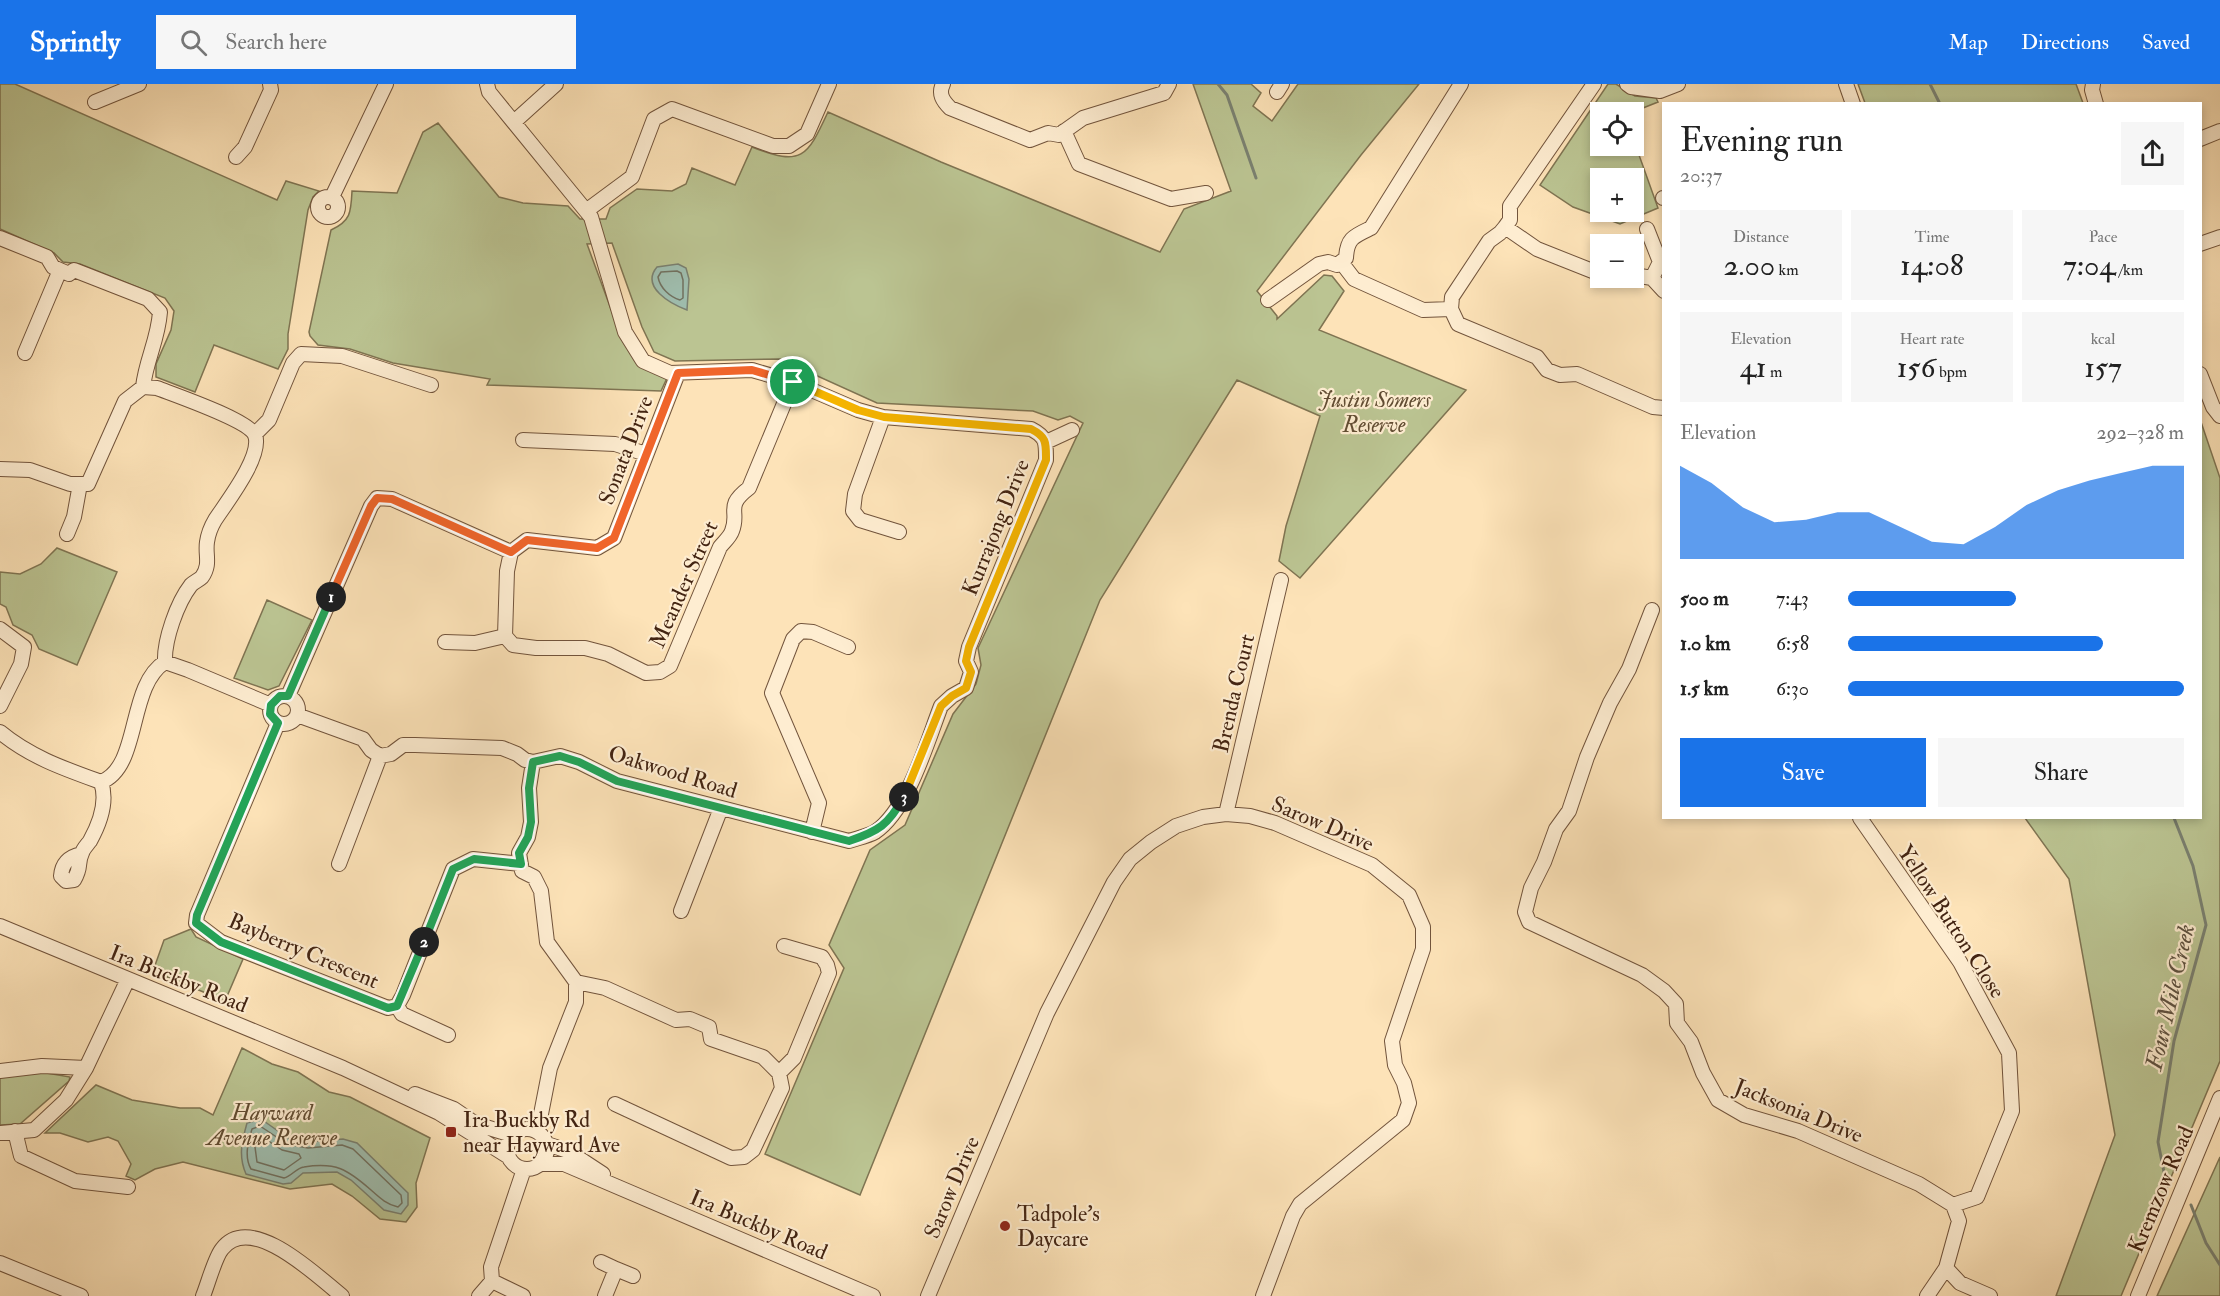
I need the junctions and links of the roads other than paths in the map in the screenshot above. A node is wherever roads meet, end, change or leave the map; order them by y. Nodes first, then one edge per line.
1 (140, 84) edge
2 (270, 84) edge
3 (386, 84) edge
4 (486, 84) edge
5 (556, 84) edge
6 (829, 84) edge
7 (943, 84) edge
8 (1169, 84) edge
9 (1461, 84) edge
10 (1594, 84) edge
11 (1627, 84) edge
12 (1677, 84) edge
13 (1846, 84) edge
14 (2093, 84) edge
15 (96, 102) dead end
16 (1852, 102) edge
17 (2095, 102) edge
18 (514, 122) junction
19 (1064, 131) junction
20 (2220, 131) edge
21 (2202, 138) edge
22 (236, 157) dead end
23 (1206, 193) dead end
24 (332, 197) dead end
25 (586, 211) junction
26 (1505, 227) junction
27 (1647, 229) dead end
28 (2220, 237) edge
29 (0, 238) edge
30 (2202, 243) edge
31 (1341, 262) junction
32 (60, 270) junction
33 (1590, 270) edge
34 (1644, 277) edge
35 (1652, 278) junction
36 (1662, 289) edge
37 (1268, 300) dead end
38 (1450, 309) junction
39 (25, 353) dead end
40 (678, 373) junction
41 (2202, 379) edge
42 (793, 382) junction
43 (431, 385) dead end
44 (143, 387) junction
45 (1662, 408) edge
46 (2220, 416) edge
47 (884, 417) junction
48 (1071, 430) dead end
49 (255, 434) junction
50 (523, 440) dead end
51 (1046, 442) junction
52 (646, 454) junction
53 (0, 469) edge
54 (80, 484) junction
55 (899, 532) dead end
56 (67, 534) dead end
57 (511, 552) junction
58 (1281, 580) dead end
59 (1652, 610) dead end
60 (0, 629) edge
61 (505, 636) junction
62 (445, 642) dead end
63 (848, 647) dead end
64 (165, 662) junction
65 (288, 696) junction
66 (271, 705) junction
67 (0, 706) edge
68 (297, 715) junction
69 (278, 723) junction
70 (0, 732) edge
71 (380, 756) junction
72 (533, 762) junction
73 (101, 782) junction
74 (720, 808) junction
75 (1226, 814) junction
76 (1861, 819) edge
77 (812, 832) junction
78 (874, 832) joint
79 (81, 854) dead end
80 (339, 864) dead end
81 (521, 864) junction
82 (681, 911) dead end
83 (0, 926) edge
84 (784, 946) dead end
85 (128, 979) junction
86 (576, 982) junction
87 (397, 1006) junction
88 (448, 1035) dead end
89 (86, 1068) junction
90 (343, 1068) junction
91 (0, 1071) edge
92 (779, 1073) junction
93 (2220, 1098) edge
94 (615, 1104) dead end
95 (534, 1130) junction
96 (15, 1131) junction
97 (0, 1133) edge
98 (512, 1135) junction
99 (547, 1143) junction
100 (509, 1157) junction
101 (542, 1164) junction
102 (524, 1169) junction
103 (128, 1187) dead end
104 (628, 1191) junction
105 (1953, 1205) junction
106 (601, 1262) dead end
107 (0, 1263) edge
108 (1946, 1268) junction
109 (616, 1269) junction
110 (633, 1276) dead end
111 (492, 1281) junction
112 (81, 1296) edge
113 (203, 1296) edge
114 (342, 1296) edge
115 (479, 1296) edge
116 (523, 1296) edge
117 (605, 1296) edge
118 (873, 1296) edge
119 (928, 1296) edge
120 (1263, 1296) edge
121 (1928, 1296) edge
122 (1990, 1296) edge
123 (2138, 1296) edge

1 - 15 street
2 - 22 street
3 - 24 street
4 - 18 street, Kurrajong Drive
5 - 18 street
6 - 25 street
7 - 19 street
8 - 19 street
9 - 31 street
10 - 26 street
11 - 12 street
13 - 16 street
14 - 17 street
18 - 25 street, Kurrajong Drive
19 - 23 street
20 - 21 street
25 - 40 street, Kurrajong Drive
26 - 33 street
26 - 38 street
27 - 35 street
28 - 30 street
29 - 32 street
31 - 37 street
31 - 38 street
32 - 39 street
32 - 44 street
34 - 35 street
35 - 36 street
38 - 45 street
40 - 42 street, Kurrajong Drive
40 - 52 street, Sonata Drive
41 - 46 street
42 - 47 street, Kurrajong Drive
42 - 61 street, Meander Street
43 - 49 street
44 - 49 street
44 - 54 street
47 - 51 street, Kurrajong Drive
47 - 55 street
48 - 51 street
49 - 64 street
50 - 52 street
51 - 78 street, Kurrajong Drive
52 - 57 street, Sonata Drive
53 - 54 street
54 - 56 street
57 - 61 street
57 - 65 street
58 - 75 street, Brenda Court
59 - 105 street, Jacksonia Drive
60 - 67 street
61 - 62 street
63 - 77 street
64 - 66 street
64 - 73 street
65 - 66 street
65 - 68 street
66 - 69 street
68 - 69 street
68 - 71 street
69 - 87 street, Bayberry Crescent
70 - 73 street
71 - 72 street
71 - 80 street
72 - 74 street, Oakwood Road
72 - 81 street
73 - 79 street
74 - 77 street, Oakwood Road
74 - 82 street
75 - 119 street, Sarow Drive
75 - 120 street, Sarow Drive
76 - 105 street, Yellow Button Close
77 - 78 street, Oakwood Road
81 - 86 street
81 - 87 street, Bayberry Crescent
83 - 85 street, Ira Buckby Road
84 - 92 street
85 - 89 street
85 - 90 street, Ira Buckby Road
86 - 92 street
86 - 95 street
87 - 88 street
89 - 91 street
89 - 96 street
90 - 98 street, Ira Buckby Road
90 - 100 street, Ira Buckby Road
92 - 94 street
93 - 123 street, Kremzow Road
95 - 98 street
95 - 99 street
96 - 97 street
96 - 103 street
98 - 100 street
99 - 101 street
99 - 104 street, Ira Buckby Road
100 - 102 street
101 - 102 street
101 - 104 street, Ira Buckby Road
102 - 111 street
104 - 118 street, Ira Buckby Road
105 - 108 street
106 - 109 street
107 - 112 street
108 - 121 street
108 - 122 street
109 - 110 street
109 - 117 street
111 - 115 street
111 - 116 street
113 - 114 street

